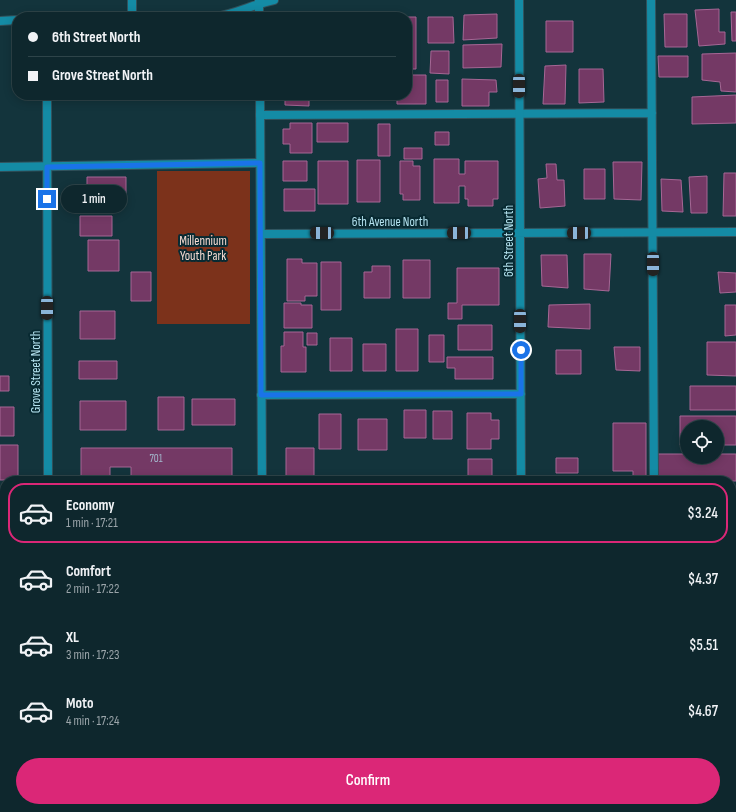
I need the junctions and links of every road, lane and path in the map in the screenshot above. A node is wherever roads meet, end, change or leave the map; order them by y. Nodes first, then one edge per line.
1 (132, 0) edge
2 (274, 0) edge
3 (519, 0) edge
4 (651, 0) edge
5 (259, 2) edge
6 (132, 12) edge
7 (237, 12) edge
8 (12, 20) edge
9 (0, 21) edge
10 (47, 100) edge
11 (260, 100) edge
12 (652, 113) junction
13 (520, 114) junction
14 (260, 115) junction
15 (260, 163) junction
16 (0, 167) edge
17 (47, 167) junction
18 (653, 232) junction
19 (736, 232) edge
20 (520, 233) junction
21 (260, 234) junction
22 (521, 394) junction
23 (261, 395) junction
24 (48, 476) edge
25 (262, 476) edge
26 (521, 476) edge
27 (654, 476) edge

1 - 6 street
2 - 5 street
3 - 13 street, 6th Street North
4 - 12 street
5 - 7 street
8 - 9 street
10 - 17 street, Grove Street North
11 - 14 street
12 - 13 street
12 - 18 street
13 - 14 street
13 - 20 street, 6th Street North
14 - 15 street
15 - 17 street
15 - 21 street
16 - 17 street
17 - 24 street, Grove Street North
18 - 19 street, 6th Avenue North
18 - 20 street, 6th Avenue North
18 - 27 street
20 - 21 street, 6th Avenue North
20 - 22 street, 6th Street North
21 - 23 street
22 - 23 street
22 - 26 street, 6th Street North
23 - 25 street

